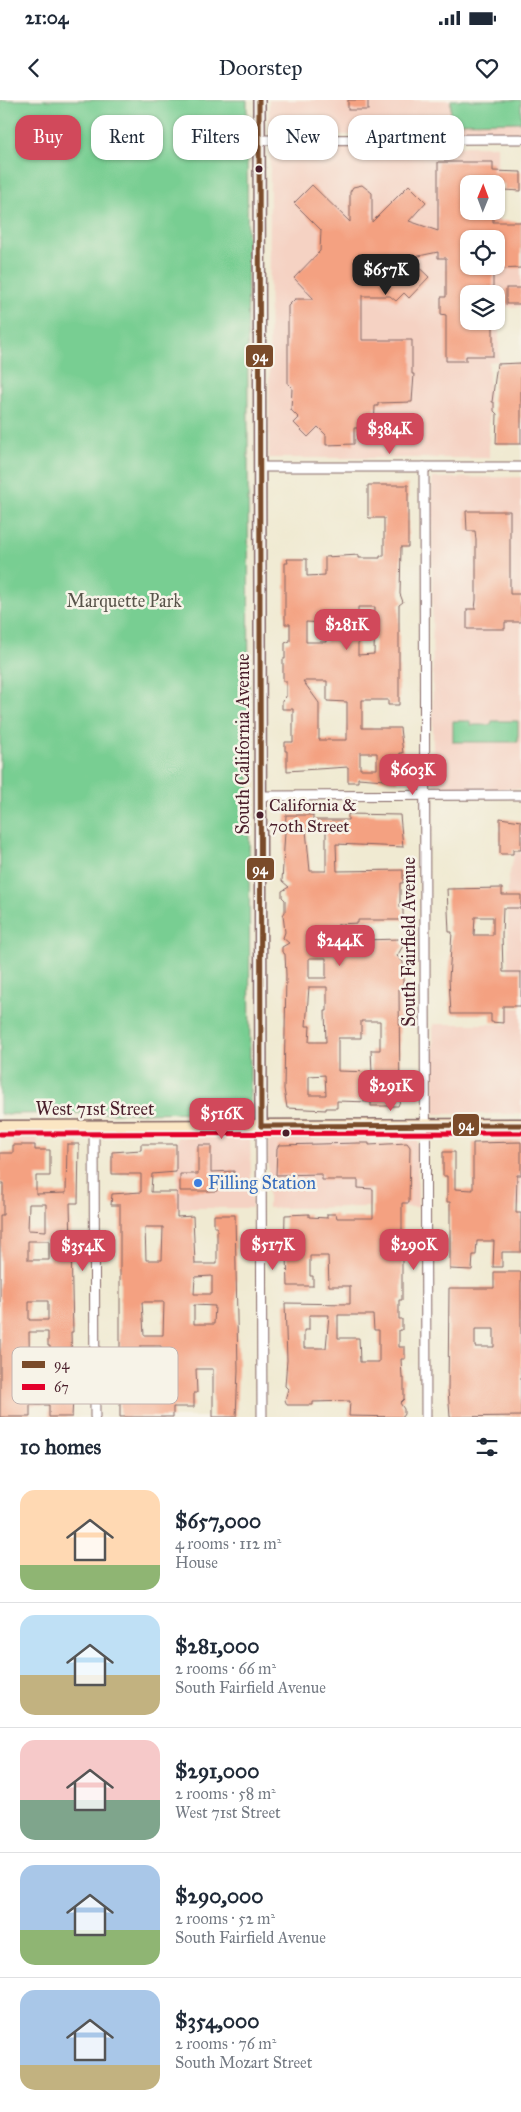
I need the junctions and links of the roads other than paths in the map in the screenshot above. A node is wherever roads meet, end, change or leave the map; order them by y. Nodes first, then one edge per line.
1 (259, 100) edge
2 (521, 139) edge
3 (259, 140) junction
4 (260, 467) junction
5 (424, 467) junction
6 (521, 467) edge
7 (425, 795) junction
8 (521, 795) edge
9 (260, 796) junction
10 (426, 1125) junction
11 (521, 1125) edge
12 (261, 1126) junction
13 (0, 1127) edge
14 (94, 1127) junction
15 (95, 1347) edge
16 (95, 1404) edge
17 (95, 1417) edge
18 (262, 1417) edge
19 (426, 1417) edge

1 - 3 street, South California Avenue
2 - 3 street
3 - 4 street, South California Avenue
4 - 5 street
4 - 9 street, South California Avenue
5 - 6 street
5 - 7 street, South Fairfield Avenue
7 - 8 street
7 - 9 street
7 - 10 street, South Fairfield Avenue
9 - 12 street, South California Avenue
10 - 11 main road, West 71st Street
10 - 12 main road, West 71st Street
10 - 19 street, South Fairfield Avenue
12 - 14 main road, West 71st Street
12 - 18 street, South California Avenue
13 - 14 main road, West 71st Street
14 - 15 street
16 - 17 street

